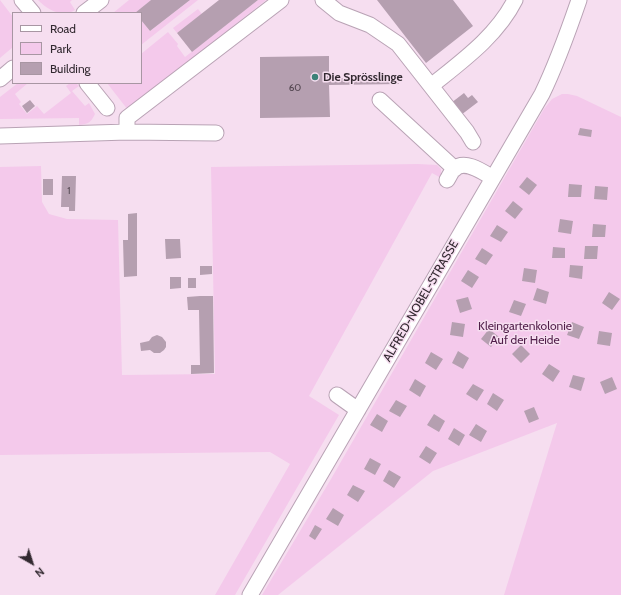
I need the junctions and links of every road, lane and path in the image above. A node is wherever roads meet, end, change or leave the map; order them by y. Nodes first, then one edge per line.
1 (22, 0) edge
2 (101, 0) edge
3 (281, 0) edge
4 (323, 0) edge
5 (515, 0) edge
6 (578, 0) edge
7 (32, 12) edge
8 (85, 12) edge
9 (12, 69) edge
10 (0, 79) edge
11 (88, 84) edge
12 (431, 86) junction
13 (380, 100) dead end
14 (107, 108) dead end
15 (127, 132) junction
16 (216, 132) dead end
17 (0, 136) edge
18 (473, 142) dead end
19 (493, 178) junction
20 (336, 394) dead end
21 (358, 410) junction
22 (250, 595) edge

1 - 7 street
2 - 8 street
3 - 15 street
4 - 12 street
5 - 12 street
6 - 19 street, ALFRED-NOBEL-STRASSE
9 - 10 street
11 - 14 street
12 - 18 street
13 - 19 street
15 - 16 street
15 - 17 street
19 - 21 street, ALFRED-NOBEL-STRASSE
20 - 21 street
21 - 22 street, ALFRED-NOBEL-STRASSE

